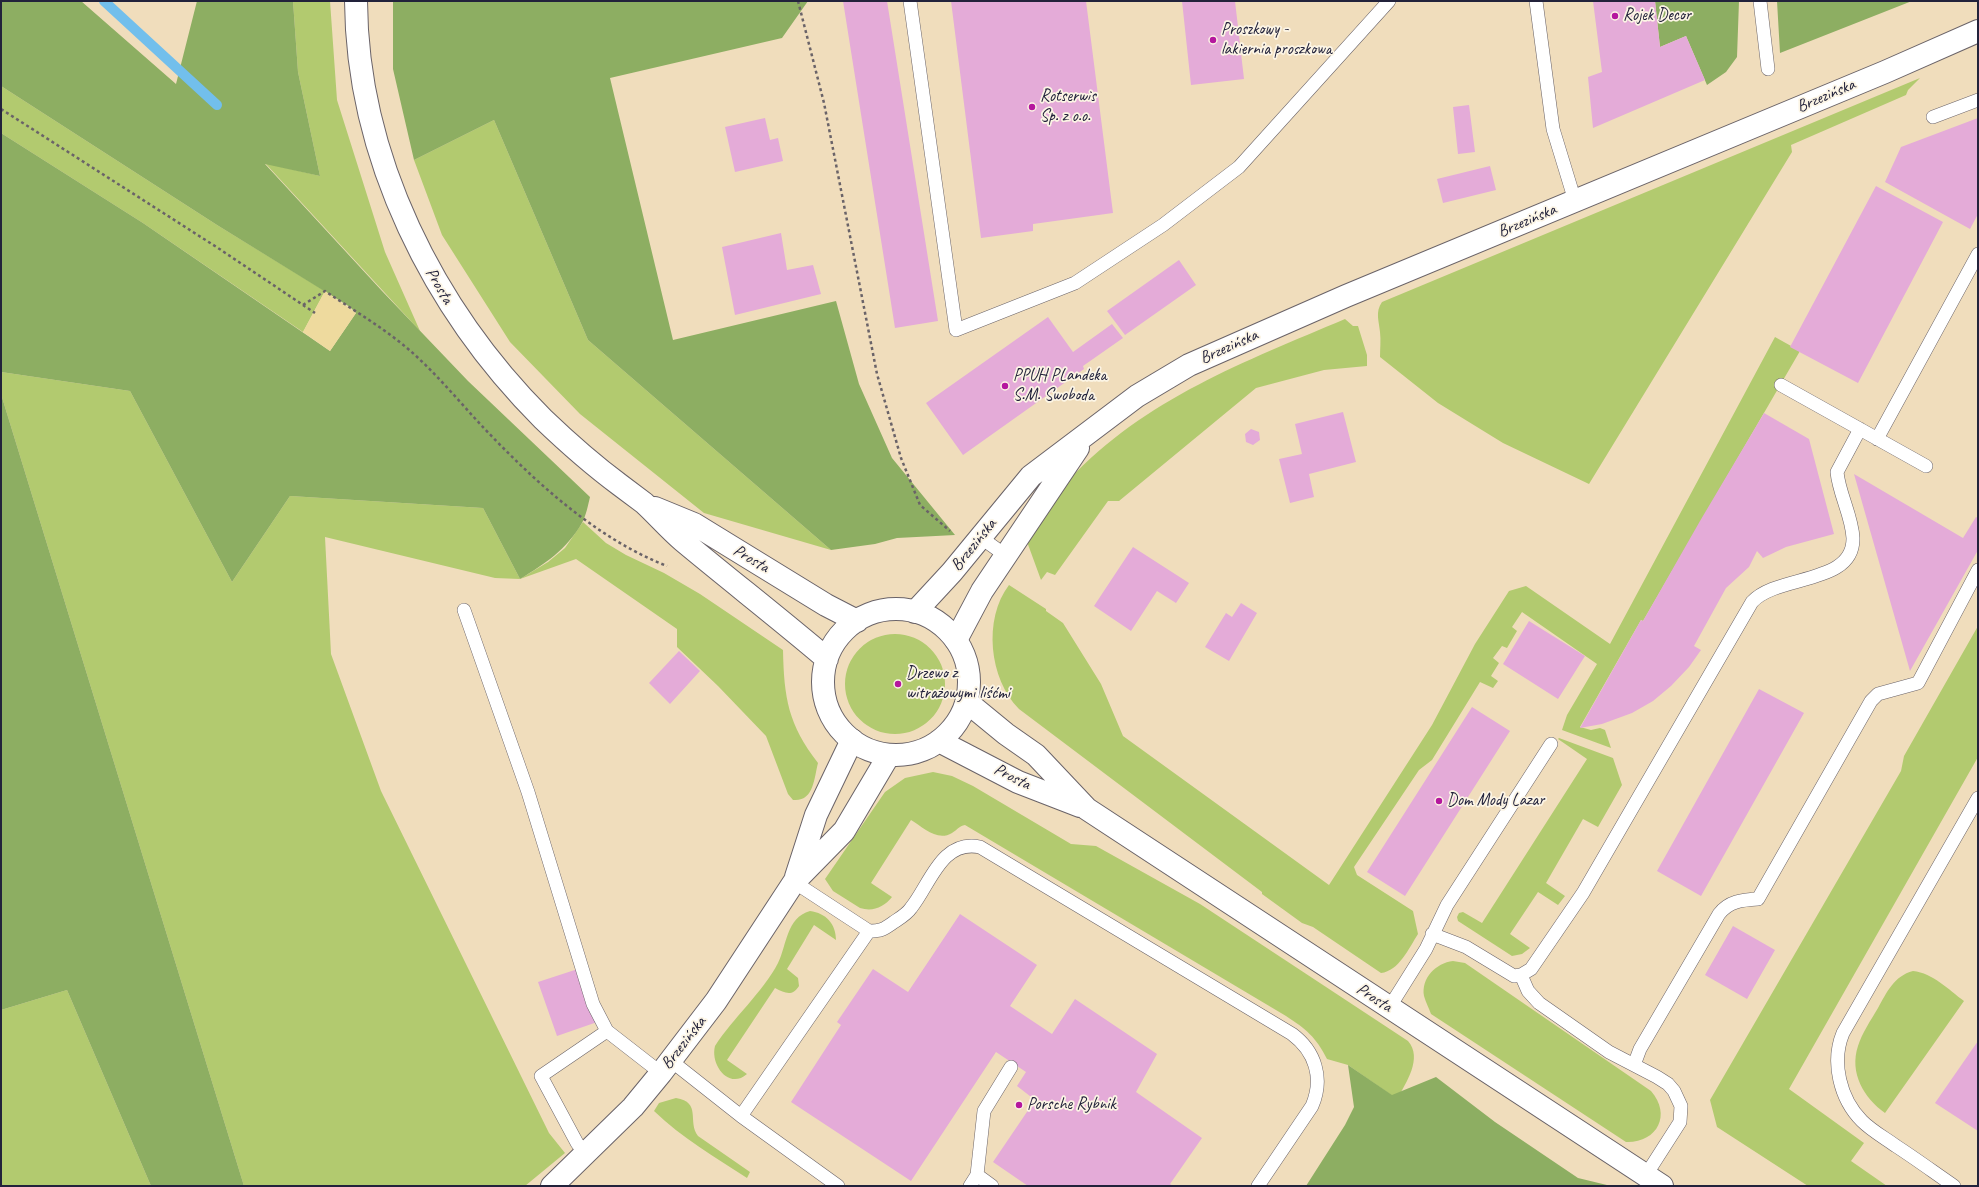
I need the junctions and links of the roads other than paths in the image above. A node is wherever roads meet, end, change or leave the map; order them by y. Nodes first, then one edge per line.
1 (356, 1) edge
2 (910, 1) edge
3 (1389, 1) edge
4 (1536, 1) edge
5 (1760, 1) edge
6 (1978, 31) edge
7 (1768, 69) dead end
8 (1978, 100) edge
9 (1933, 117) dead end
10 (1575, 201) junction
11 (1978, 254) edge
12 (1781, 385) dead end
13 (1860, 429) junction
14 (1089, 433) junction
15 (1877, 439) junction
16 (1926, 466) dead end
17 (643, 503) junction
18 (980, 537) junction
19 (1005, 555) junction
20 (1978, 570) edge
21 (464, 610) dead end
22 (915, 612) junction
23 (857, 621) junction
24 (956, 640) junction
25 (827, 659) junction
26 (966, 702) junction
27 (852, 740) junction
28 (939, 741) junction
29 (1550, 744) dead end
30 (889, 755) junction
31 (1978, 798) edge
32 (1087, 808) junction
33 (794, 882) junction
34 (869, 931) junction
35 (1432, 934) junction
36 (1521, 975) junction
37 (1389, 1008) junction
38 (607, 1031) junction
39 (1634, 1065) junction
40 (666, 1067) junction
41 (1011, 1068) dead end
42 (741, 1116) junction
43 (585, 1154) junction
44 (974, 1181) edge
45 (1654, 1181) edge
46 (552, 1186) edge
47 (838, 1186) edge
48 (992, 1186) edge
49 (1258, 1186) edge
50 (1954, 1186) edge

1 - 17 main road, Prosta
2 - 3 lane
4 - 10 lane
5 - 7 lane
6 - 10 main road, Brzezińska
8 - 9 lane
10 - 14 main road, Brzezińska
11 - 15 lane
12 - 13 lane
13 - 15 lane
13 - 36 lane
14 - 18 main road, Brzezińska
14 - 19 main road, Brzezińska
15 - 16 lane
17 - 23 main road, Prosta
17 - 25 main road, Prosta
18 - 19 lane
18 - 22 main road, Brzezińska
19 - 24 main road, Brzezińska
20 - 39 lane
21 - 38 lane
22 - 23 main road
22 - 24 main road
23 - 25 main road
24 - 26 main road
25 - 27 main road
26 - 28 main road
26 - 32 main road, Prosta
27 - 30 main road
27 - 33 main road, Brzezińska
28 - 30 main road
28 - 32 main road, Prosta
29 - 35 lane
30 - 33 main road, Brzezińska
31 - 50 lane
32 - 37 main road, Prosta
33 - 34 lane
33 - 40 main road, Brzezińska
34 - 42 lane
34 - 49 lane
35 - 36 lane
35 - 37 lane
36 - 39 lane
37 - 45 main road, Prosta
38 - 40 lane
38 - 43 lane
39 - 45 lane
40 - 42 lane
40 - 43 main road, Brzezińska
41 - 44 lane
42 - 47 lane
43 - 46 main road, Brzezińska
44 - 48 lane

